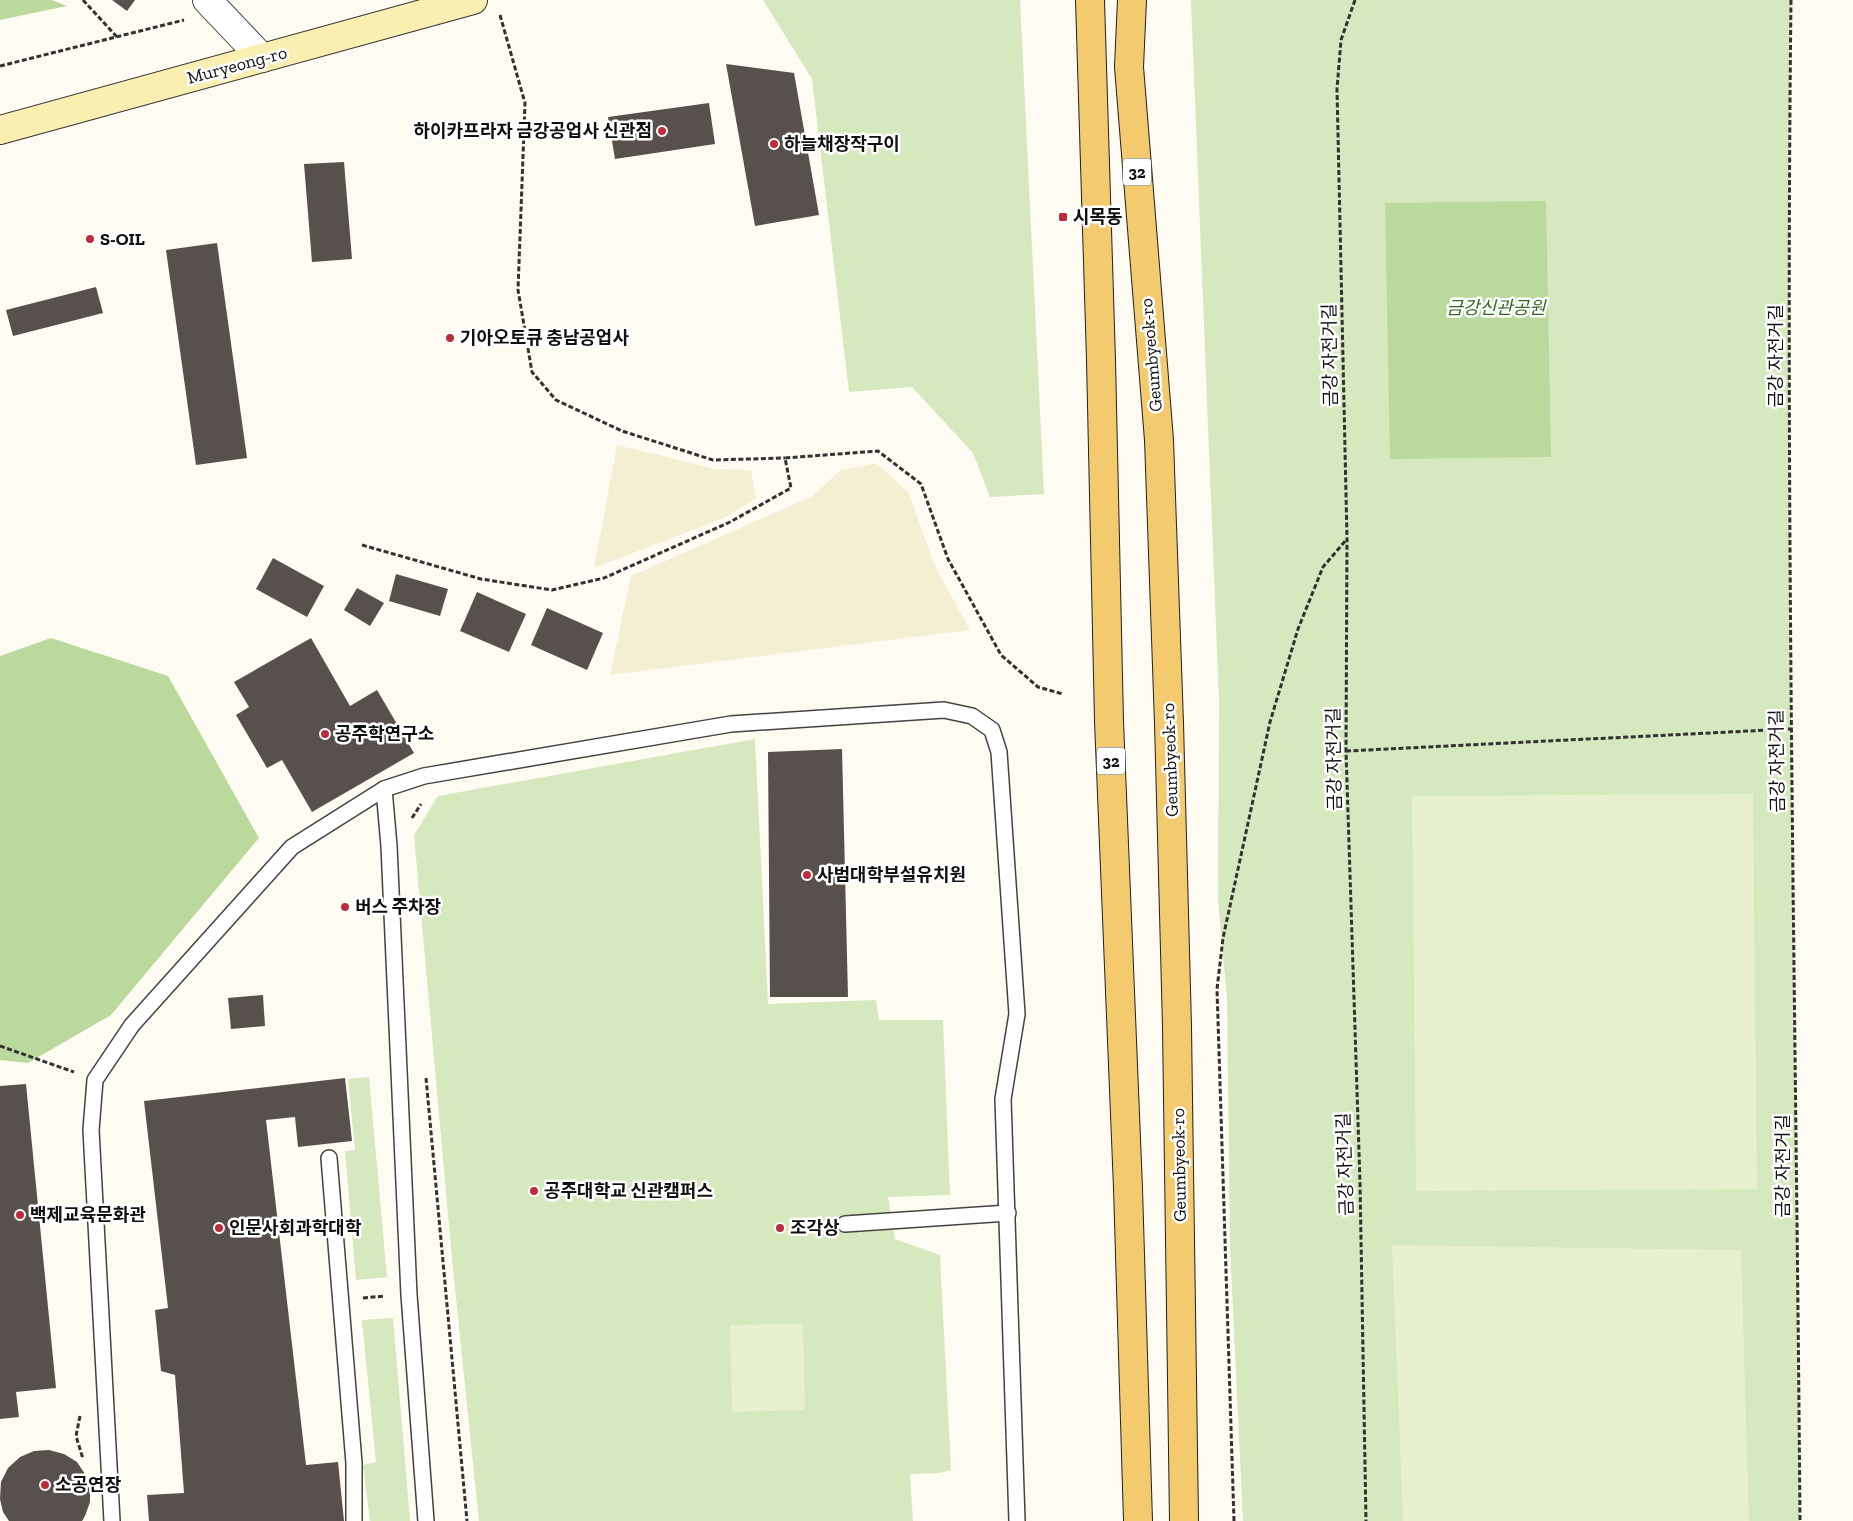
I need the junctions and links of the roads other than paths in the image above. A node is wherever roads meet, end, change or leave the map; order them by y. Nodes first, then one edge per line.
1 (473, 0) edge
2 (1070, 0) edge
3 (1132, 0) edge
4 (1150, 0) edge
5 (213, 6) edge
6 (429, 7) edge
7 (1090, 12) edge
8 (262, 58) junction
9 (1129, 67) junction
10 (0, 130) edge
11 (384, 789) junction
12 (329, 1158) dead end
13 (1008, 1213) junction
14 (844, 1224) dead end
15 (112, 1521) edge
16 (354, 1521) edge
17 (426, 1521) edge
18 (1017, 1521) edge
19 (1138, 1521) edge
20 (1184, 1521) edge

1 - 6 main road, Muryeong-ro
2 - 7 main road
3 - 9 main road, Geumbyeok-ro / 32
4 - 9 main road
5 - 8 street
6 - 8 main road, Muryeong-ro
7 - 19 main road, 32
8 - 10 main road, Muryeong-ro
9 - 20 main road, Geumbyeok-ro / 32
11 - 13 lane
11 - 15 lane
11 - 17 lane
12 - 16 lane
13 - 14 lane
13 - 18 lane

